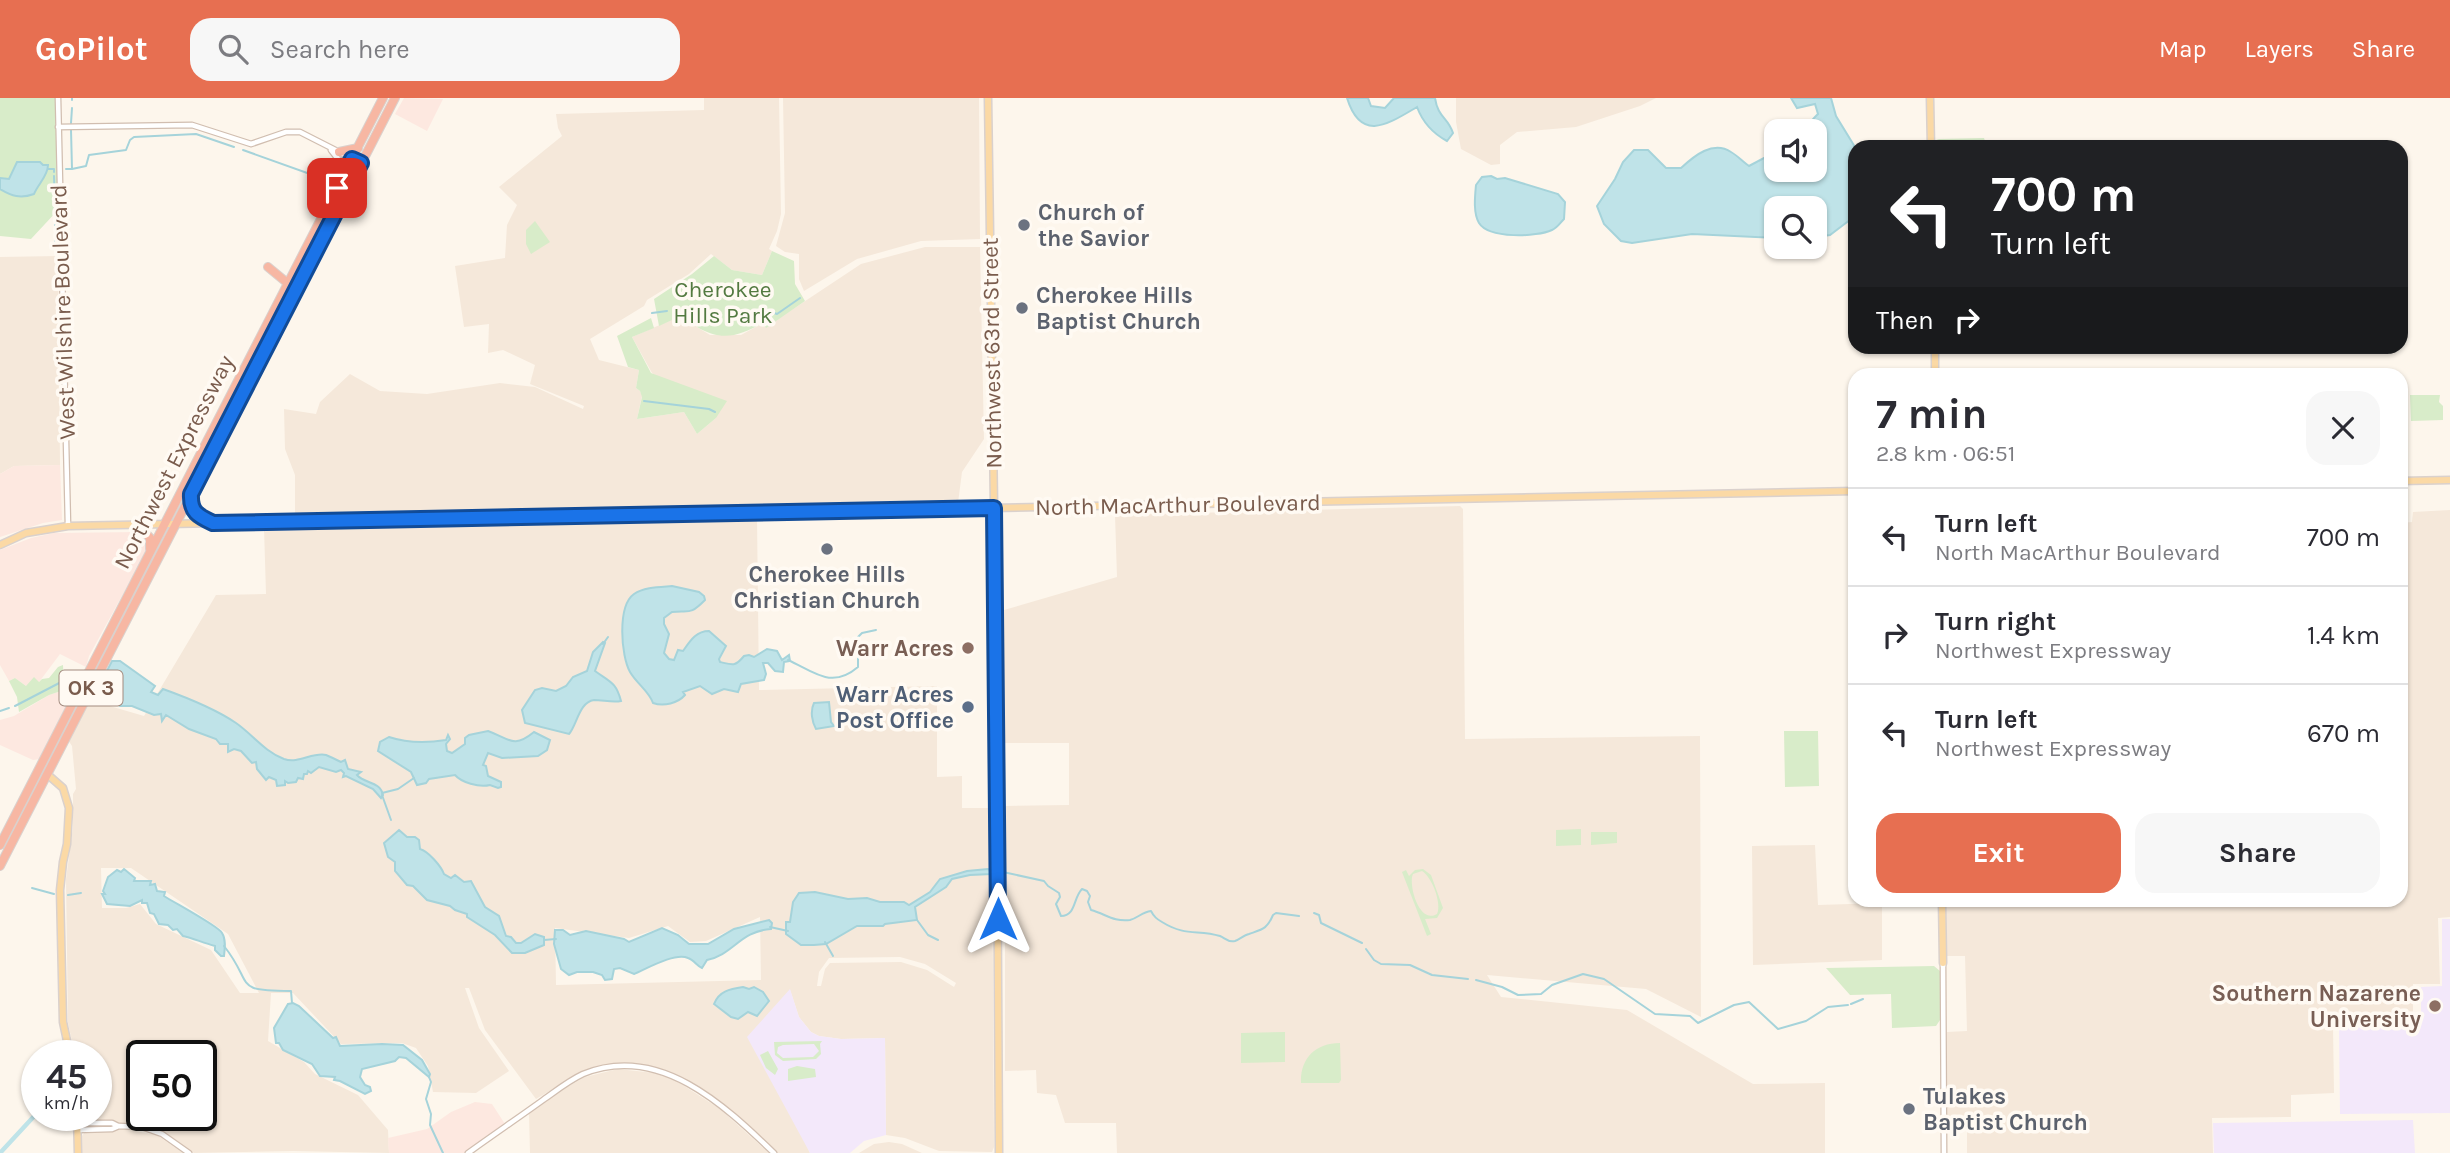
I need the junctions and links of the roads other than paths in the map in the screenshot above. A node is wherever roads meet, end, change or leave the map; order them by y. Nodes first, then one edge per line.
1 (58, 98) edge
2 (383, 98) edge
3 (394, 98) edge
4 (988, 98) edge
5 (1930, 98) edge
6 (58, 127) junction
7 (1931, 140) edge
8 (358, 148) junction
9 (334, 150) junction
10 (355, 164) junction
11 (267, 269) dead end
12 (286, 286) junction
13 (296, 290) junction
14 (240, 377) junction
15 (227, 402) junction
16 (236, 406) junction
17 (225, 429) junction
18 (2450, 480) edge
19 (2408, 481) edge
20 (1848, 491) edge
21 (191, 494) junction
22 (994, 508) junction
23 (213, 523) junction
24 (164, 524) junction
25 (176, 524) junction
26 (138, 525) junction
27 (68, 526) junction
28 (0, 545) edge
29 (150, 551) junction
30 (120, 610) junction
31 (129, 614) junction
32 (38, 769) junction
33 (47, 774) junction
34 (0, 845) edge
35 (0, 866) edge
36 (1942, 907) edge
37 (1943, 963) joint
38 (67, 1040) edge
39 (112, 1129) edge
40 (77, 1131) edge
41 (78, 1153) edge
42 (190, 1153) edge
43 (468, 1153) edge
44 (774, 1153) edge
45 (999, 1153) edge
46 (1944, 1153) edge

1 - 6 street, West Wilshire Boulevard
2 - 8 highway, Northwest Expressway / OK 3
3 - 10 highway, Northwest Expressway / OK 3
4 - 22 main road, Northwest 63rd Street
5 - 7 main road
6 - 9 street
6 - 27 street, West Wilshire Boulevard
8 - 9 highway
8 - 10 highway, Northwest Expressway / OK 3
9 - 10 street
9 - 10 street
10 - 12 highway, Northwest Expressway / OK 3
10 - 13 highway, Northwest Expressway / OK 3
11 - 12 highway
12 - 13 highway
12 - 14 highway, Northwest Expressway / OK 3
13 - 16 highway, Northwest Expressway / OK 3
14 - 15 highway, Northwest Expressway / OK 3
14 - 16 highway
15 - 17 highway
15 - 24 highway, Northwest Expressway / OK 3
16 - 17 highway, Northwest Expressway / OK 3
17 - 21 highway, Northwest Expressway / OK 3
18 - 19 main road
20 - 22 main road, North MacArthur Boulevard
21 - 23 highway
21 - 25 highway, Northwest Expressway / OK 3
22 - 23 main road, North MacArthur Boulevard
22 - 45 main road, Northwest 63rd Street
23 - 25 main road, North MacArthur Boulevard
24 - 25 main road, North MacArthur Boulevard
24 - 26 main road, North MacArthur Boulevard
24 - 29 highway, Northwest Expressway / OK 3
25 - 31 highway, Northwest Expressway / OK 3
26 - 27 main road, North MacArthur Boulevard
26 - 29 highway
27 - 28 main road, North MacArthur Boulevard
29 - 30 highway, Northwest Expressway / OK 3
30 - 31 highway
30 - 32 highway, Northwest Expressway / OK 3
31 - 33 highway, Northwest Expressway / OK 3
32 - 33 highway
32 - 34 highway, Northwest Expressway / OK 3
33 - 35 highway, Northwest Expressway / OK 3
33 - 38 main road
36 - 37 main road
37 - 46 street
39 - 42 street
40 - 41 main road
43 - 44 street

